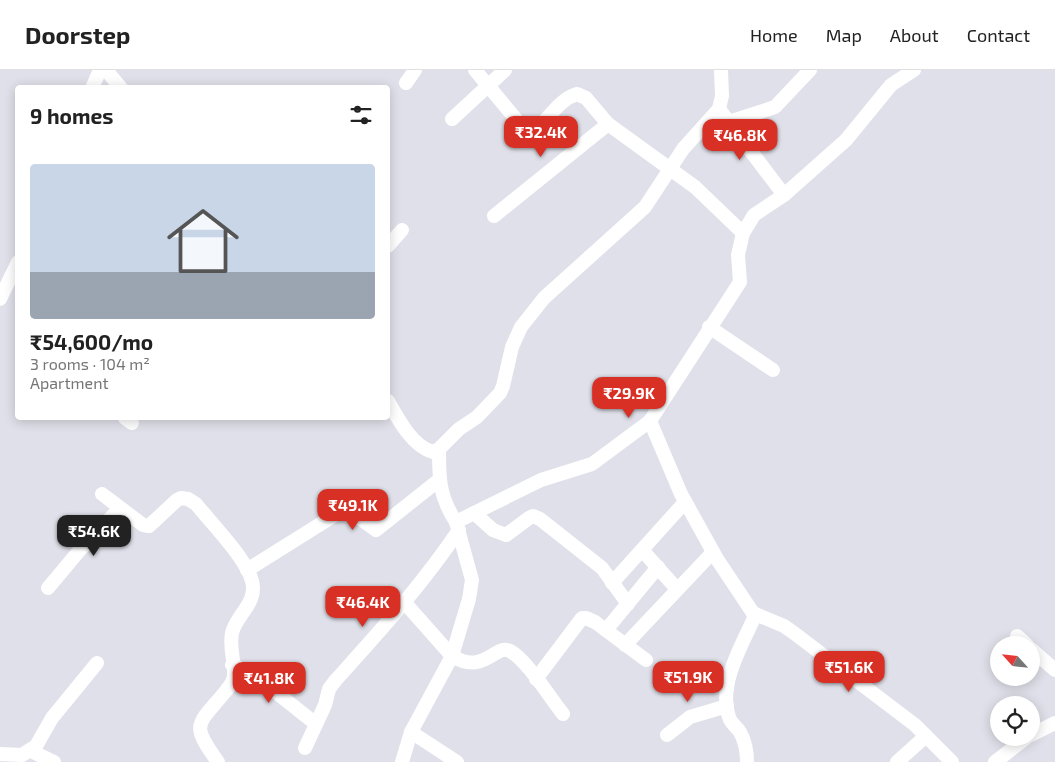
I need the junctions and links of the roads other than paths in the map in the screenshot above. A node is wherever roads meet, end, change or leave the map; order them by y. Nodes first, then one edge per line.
1 (100, 70) edge
2 (106, 70) edge
3 (415, 70) edge
4 (475, 70) edge
5 (505, 70) edge
6 (721, 70) edge
7 (810, 70) edge
8 (914, 70) edge
9 (406, 83) dead end
10 (93, 85) edge
11 (118, 85) edge
12 (488, 86) junction
13 (719, 109) junction
14 (452, 119) dead end
15 (729, 122) junction
16 (608, 124) junction
17 (669, 170) junction
18 (784, 195) junction
19 (494, 216) dead end
20 (402, 230) dead end
21 (743, 232) junction
22 (390, 244) edge
23 (15, 267) edge
24 (0, 299) edge
25 (709, 327) junction
26 (773, 370) dead end
27 (390, 405) edge
28 (650, 421) junction
29 (439, 449) junction
30 (439, 480) junction
31 (102, 494) dead end
32 (685, 502) junction
33 (120, 508) junction
34 (474, 513) junction
35 (458, 526) junction
36 (643, 551) junction
37 (713, 552) junction
38 (658, 567) junction
39 (247, 570) junction
40 (612, 583) junction
41 (48, 588) dead end
42 (677, 589) junction
43 (404, 603) junction
44 (628, 604) junction
45 (753, 613) junction
46 (606, 630) junction
47 (626, 645) junction
48 (452, 656) junction
49 (1040, 657) edge
50 (646, 660) dead end
51 (97, 663) dead end
52 (232, 665) junction
53 (1055, 670) edge
54 (536, 679) junction
55 (727, 706) junction
56 (563, 714) dead end
57 (1055, 723) edge
58 (316, 724) junction
59 (1040, 730) edge
60 (411, 732) junction
61 (667, 735) dead end
62 (926, 736) junction
63 (1016, 746) edge
64 (305, 748) dead end
65 (31, 750) junction
66 (0, 754) edge
67 (54, 762) edge
68 (218, 762) edge
69 (402, 762) edge
70 (457, 762) edge
71 (747, 762) edge
72 (896, 762) edge
73 (952, 762) edge
74 (995, 762) edge

1 - 10 street
2 - 11 street
3 - 9 street
4 - 12 street
5 - 12 street
6 - 13 street
7 - 15 street
8 - 18 street
12 - 14 street
12 - 16 street
13 - 15 street
13 - 17 street
15 - 18 street
16 - 17 street
16 - 19 street
17 - 21 street
17 - 29 street
18 - 21 street
20 - 22 street
21 - 25 street
23 - 24 street
25 - 26 street
25 - 28 street
27 - 29 street
28 - 32 street
28 - 34 street
29 - 30 street
30 - 35 street
30 - 39 street
31 - 33 street
32 - 36 street
32 - 37 street
33 - 39 street
33 - 41 street
34 - 35 street
34 - 40 street
35 - 43 street
35 - 48 street
36 - 38 street
36 - 40 street
37 - 42 street
37 - 45 street
38 - 42 street
38 - 44 street
39 - 52 street
40 - 44 street
42 - 47 street
43 - 48 street
43 - 58 street
44 - 46 street
45 - 55 street
45 - 62 street
46 - 47 street
46 - 54 street
47 - 50 street
48 - 54 street
48 - 60 street
49 - 53 street
51 - 65 street
52 - 58 street
52 - 68 street
54 - 56 street
55 - 61 street
55 - 71 street
57 - 59 street
58 - 64 street
60 - 69 street
60 - 70 street
62 - 72 street
62 - 73 street
63 - 74 street
65 - 66 street
65 - 67 street

